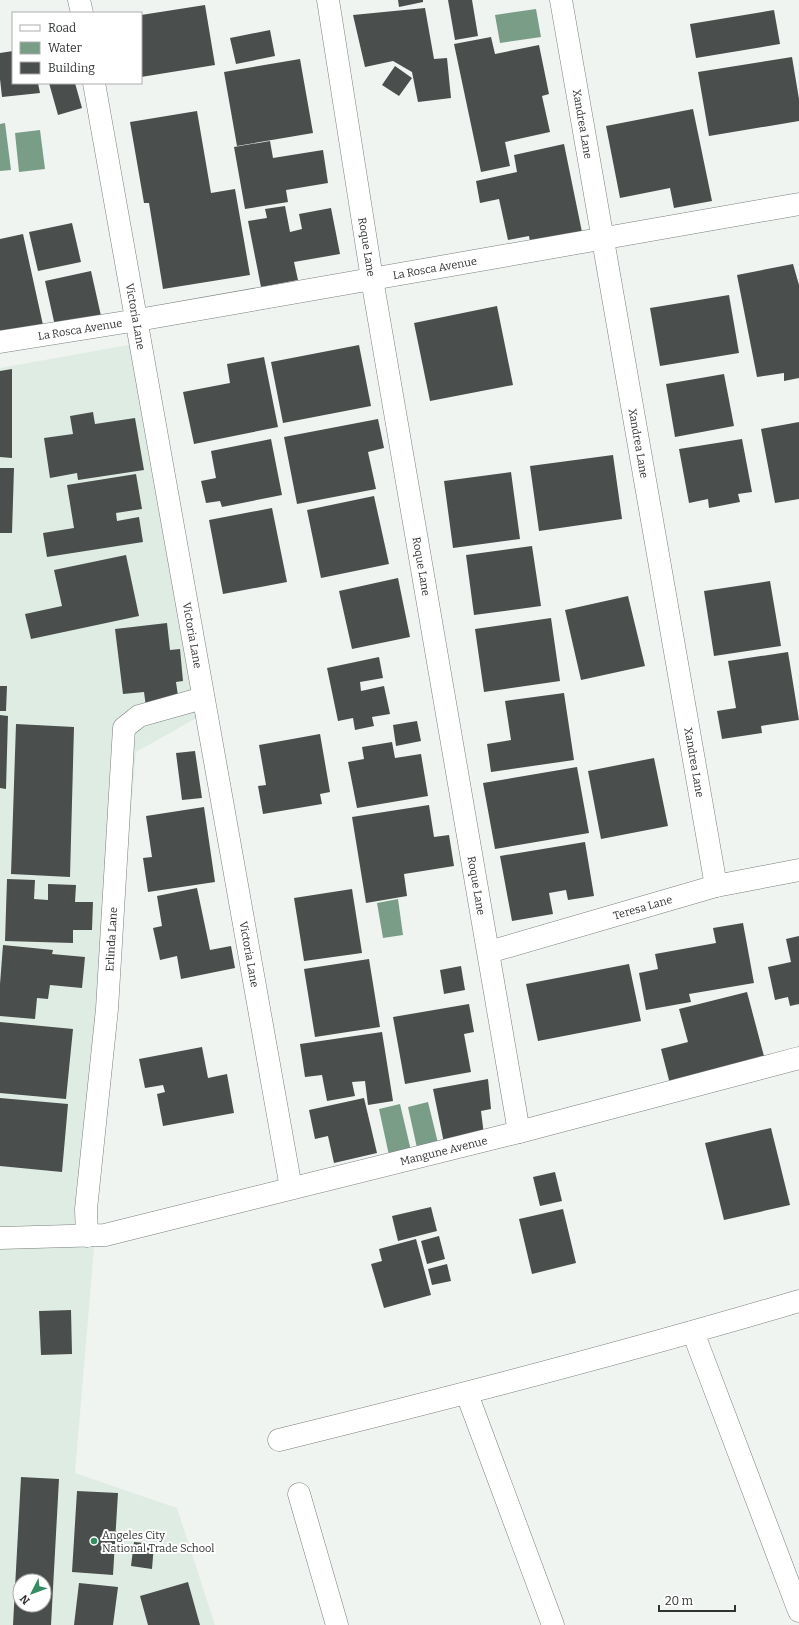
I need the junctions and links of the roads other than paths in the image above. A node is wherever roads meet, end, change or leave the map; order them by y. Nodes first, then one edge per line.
1 (79, 0) edge
2 (328, 0) edge
3 (561, 0) edge
4 (82, 12) edge
5 (94, 84) edge
6 (799, 204) edge
7 (602, 239) junction
8 (372, 279) junction
9 (138, 320) junction
10 (0, 342) edge
11 (204, 698) junction
12 (799, 870) edge
13 (716, 886) junction
14 (489, 952) junction
15 (799, 1058) edge
16 (519, 1132) junction
17 (291, 1188) junction
18 (87, 1236) junction
19 (0, 1238) edge
20 (799, 1301) edge
21 (693, 1332) junction
22 (467, 1394) junction
23 (279, 1440) dead end
24 (299, 1494) dead end
25 (799, 1611) edge
26 (337, 1625) edge
27 (553, 1625) edge

1 - 4 street
2 - 8 street, Roque Lane
3 - 7 street, Xandrea Lane
5 - 9 street, Victoria Lane
6 - 7 street, La Rosca Avenue
7 - 8 street, La Rosca Avenue
7 - 13 street, Xandrea Lane
8 - 9 street, La Rosca Avenue
8 - 14 street, Roque Lane
9 - 10 street, La Rosca Avenue
9 - 11 street, Victoria Lane
11 - 17 street, Victoria Lane
11 - 18 street, Erlinda Lane
12 - 13 street, Teresa Lane
13 - 14 street, Teresa Lane
14 - 16 street, Roque Lane
15 - 16 street, Mangune Avenue
16 - 17 street, Mangune Avenue
17 - 18 street, Mangune Avenue
18 - 19 street, Mangune Avenue
20 - 21 street
21 - 22 street
21 - 25 street
22 - 23 street
22 - 27 street
24 - 26 street

